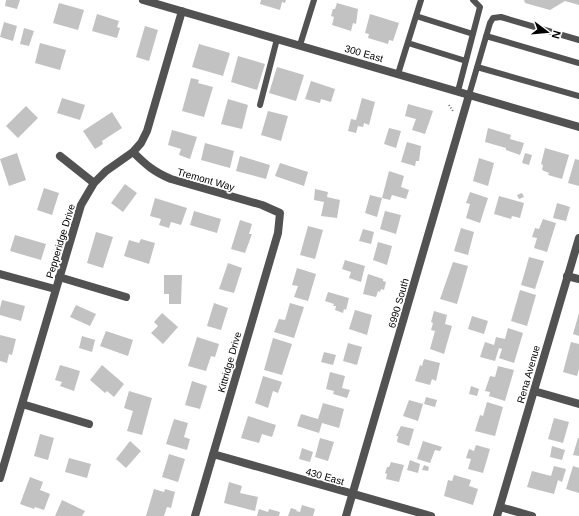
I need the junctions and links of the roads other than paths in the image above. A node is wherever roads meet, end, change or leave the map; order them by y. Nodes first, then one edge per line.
1 (143, 0) edge
2 (314, 0) edge
3 (421, 0) edge
4 (473, 0) edge
5 (152, 1) edge
6 (182, 11) junction
7 (416, 16) junction
8 (473, 34) junction
9 (486, 36) junction
10 (277, 39) junction
11 (579, 40) edge
12 (408, 43) junction
13 (300, 46) junction
14 (466, 61) junction
15 (579, 63) edge
16 (477, 67) junction
17 (398, 74) junction
18 (458, 91) junction
19 (469, 95) junction
20 (579, 96) edge
21 (260, 105) dead end
22 (579, 128) edge
23 (134, 152) junction
24 (60, 156) dead end
25 (94, 182) junction
26 (280, 213) joint
27 (579, 238) edge
28 (0, 274) edge
29 (568, 276) junction
30 (59, 277) junction
31 (579, 279) edge
32 (56, 289) junction
33 (126, 297) dead end
34 (534, 391) junction
35 (22, 404) junction
36 (579, 404) edge
37 (89, 424) dead end
38 (213, 454) junction
39 (0, 478) edge
40 (352, 494) junction
41 (500, 507) junction
42 (195, 516) edge
43 (346, 516) edge
44 (431, 516) edge
45 (497, 516) edge
46 (532, 516) edge

1 - 5 street, 300 East
2 - 13 lane
3 - 7 lane
4 - 8 lane
5 - 6 street, 300 East
6 - 10 street, 300 East
6 - 23 street, Pepperidge Drive
7 - 8 lane
7 - 12 lane
8 - 14 lane
9 - 11 lane
9 - 15 lane
9 - 16 lane
10 - 13 street, 300 East
10 - 21 lane
12 - 14 lane
12 - 17 lane
13 - 17 street, 300 East
14 - 18 lane
16 - 19 lane
16 - 20 lane
17 - 18 street, 300 East
18 - 19 street, 300 East
19 - 22 street, 300 East
19 - 40 street, 6990 South
23 - 25 street, Pepperidge Drive
23 - 26 street, Tremont Way
24 - 25 street
25 - 30 street, Pepperidge Drive
26 - 38 street, Kittridge Drive
27 - 29 street, Rena Avenue
28 - 32 street
29 - 31 street
29 - 34 street, Rena Avenue
30 - 32 street, Pepperidge Drive
30 - 33 street
32 - 35 street, Pepperidge Drive
34 - 36 street
34 - 41 street, Rena Avenue
35 - 37 street
35 - 39 street, Pepperidge Drive
38 - 40 street, 430 East
38 - 42 street, Kittridge Drive
40 - 43 street, 6990 South
40 - 44 street, 430 East
41 - 45 street, Rena Avenue
41 - 46 street

